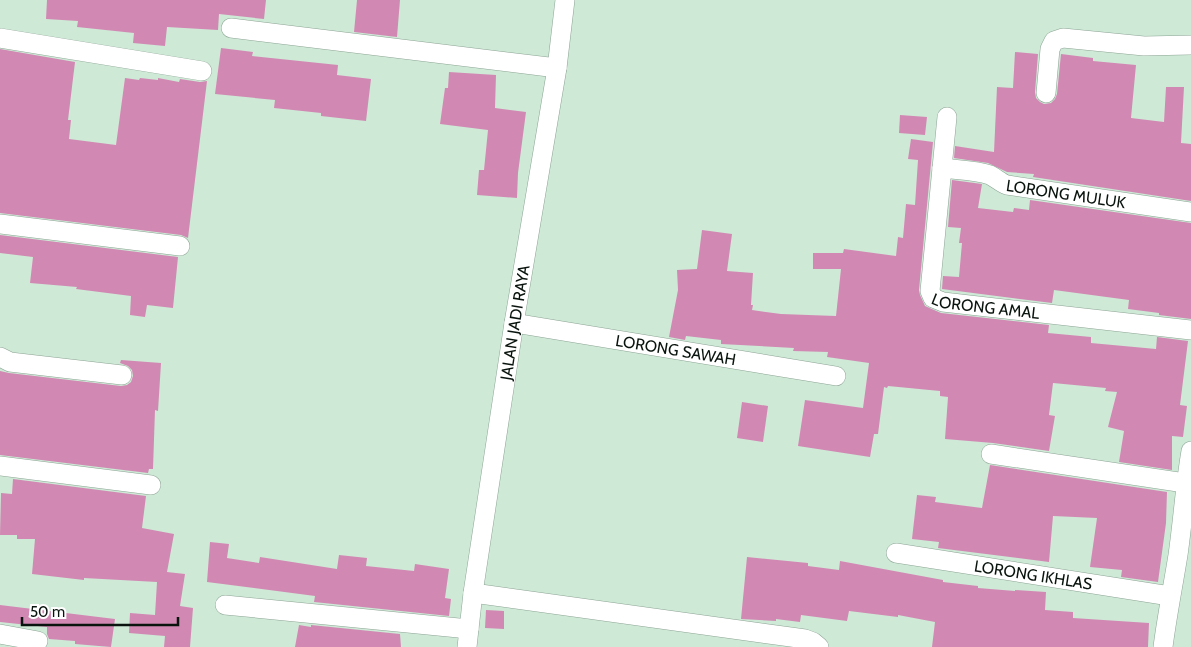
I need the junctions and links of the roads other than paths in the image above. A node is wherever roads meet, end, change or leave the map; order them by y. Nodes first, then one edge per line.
1 (565, 0) edge
2 (231, 28) dead end
3 (0, 38) edge
4 (1191, 46) edge
5 (557, 68) junction
6 (202, 71) dead end
7 (1046, 93) dead end
8 (948, 117) dead end
9 (942, 168) junction
10 (1191, 212) edge
11 (0, 224) edge
12 (180, 246) dead end
13 (514, 323) junction
14 (1191, 330) edge
15 (0, 357) edge
16 (122, 375) dead end
17 (836, 376) dead end
18 (1191, 451) edge
19 (992, 454) dead end
20 (0, 466) edge
21 (1185, 483) junction
22 (151, 485) dead end
23 (896, 553) dead end
24 (1184, 556) edge
25 (474, 594) junction
26 (1170, 596) junction
27 (226, 605) dead end
28 (0, 634) edge
29 (468, 638) edge
30 (38, 641) dead end
31 (812, 643) edge
32 (1163, 647) edge

1 - 5 street, JALAN JADI RAYA
2 - 5 street
3 - 6 street
4 - 7 street
5 - 13 street, JALAN JADI RAYA
8 - 9 street, LORONG AMAL
9 - 10 street, LORONG MULUK
9 - 14 street, LORONG AMAL
11 - 12 street
13 - 17 street, LORONG SAWAH
13 - 25 street, JALAN JADI RAYA
15 - 16 street
18 - 21 street
19 - 21 street
20 - 22 street
21 - 24 street
23 - 26 street, LORONG IKHLAS
24 - 26 street
25 - 29 street, JALAN JADI RAYA
25 - 31 street
26 - 32 street
27 - 29 street
28 - 30 street

